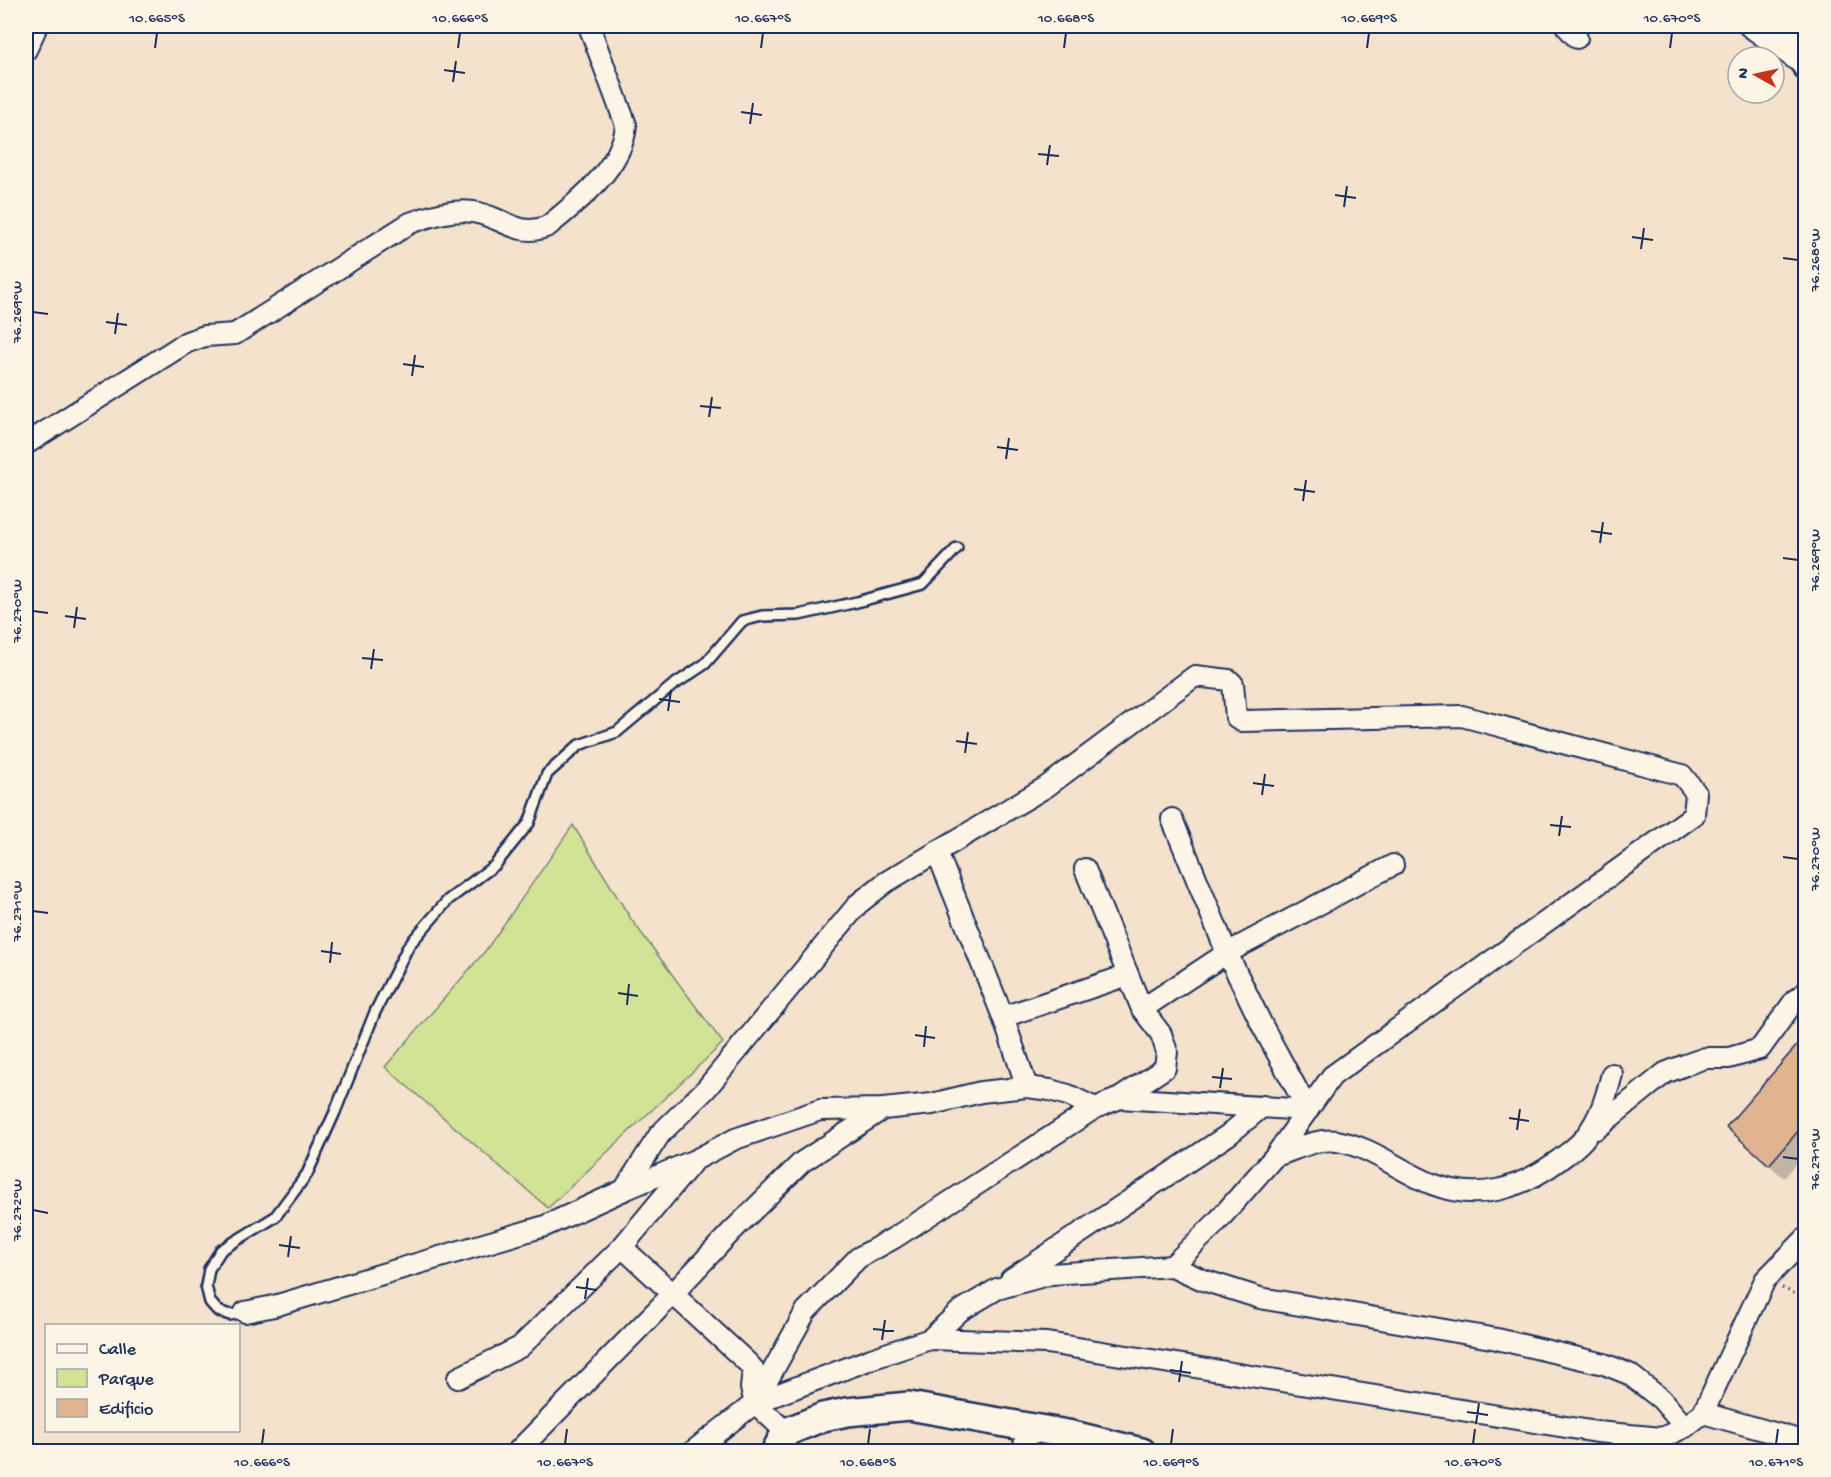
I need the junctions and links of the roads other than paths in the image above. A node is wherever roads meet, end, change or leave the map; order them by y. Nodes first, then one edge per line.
1 (37, 26) edge
2 (589, 26) edge
3 (1749, 26) edge
4 (1781, 26) edge
5 (26, 50) edge
6 (1806, 66) edge
7 (26, 444) edge
8 (957, 548) dead end
9 (1172, 819) dead end
10 (937, 852) junction
11 (1393, 865) dead end
12 (1085, 869) dead end
13 (1227, 953) junction
14 (1128, 975) junction
15 (1806, 992) edge
16 (1142, 1009) junction
17 (1003, 1017) junction
18 (1612, 1074) dead end
19 (1027, 1087) junction
20 (1120, 1098) junction
21 (1263, 1106) junction
22 (1095, 1108) junction
23 (883, 1109) junction
24 (1308, 1110) junction
25 (1585, 1138) junction
26 (1275, 1156) junction
27 (695, 1160) junction
28 (624, 1190) junction
29 (1806, 1238) edge
30 (622, 1247) junction
31 (1172, 1266) junction
32 (997, 1289) junction
33 (672, 1295) junction
34 (245, 1312) joint
35 (930, 1339) junction
36 (458, 1378) dead end
37 (755, 1403) junction
38 (1703, 1413) junction
39 (1685, 1427) junction
40 (1026, 1440) edge
41 (780, 1442) edge
42 (1806, 1442) edge
43 (1661, 1445) edge
44 (517, 1452) edge
45 (692, 1452) edge
46 (1142, 1452) edge

1 - 5 street
2 - 7 street
3 - 6 street
4 - 6 main road
8 - 34 lane
9 - 13 street
10 - 17 street
10 - 24 street
10 - 28 street
11 - 13 street
12 - 14 street
13 - 16 street
13 - 24 street
14 - 16 street
14 - 17 street
15 - 25 street
16 - 20 street
17 - 19 street
18 - 25 street
19 - 22 street
19 - 23 street
20 - 21 street
20 - 22 street
21 - 24 street
21 - 32 street
22 - 37 street
23 - 27 street
23 - 33 street
24 - 26 street
25 - 26 street
26 - 31 street
27 - 28 street
27 - 30 street
28 - 34 street
29 - 38 street
30 - 33 street
30 - 36 street
31 - 32 street
31 - 39 street
32 - 35 street
33 - 37 street
33 - 44 street
35 - 37 street
35 - 43 street
37 - 41 street
37 - 45 street
38 - 39 street
38 - 42 street
39 - 43 street
40 - 41 main road
40 - 46 main road

